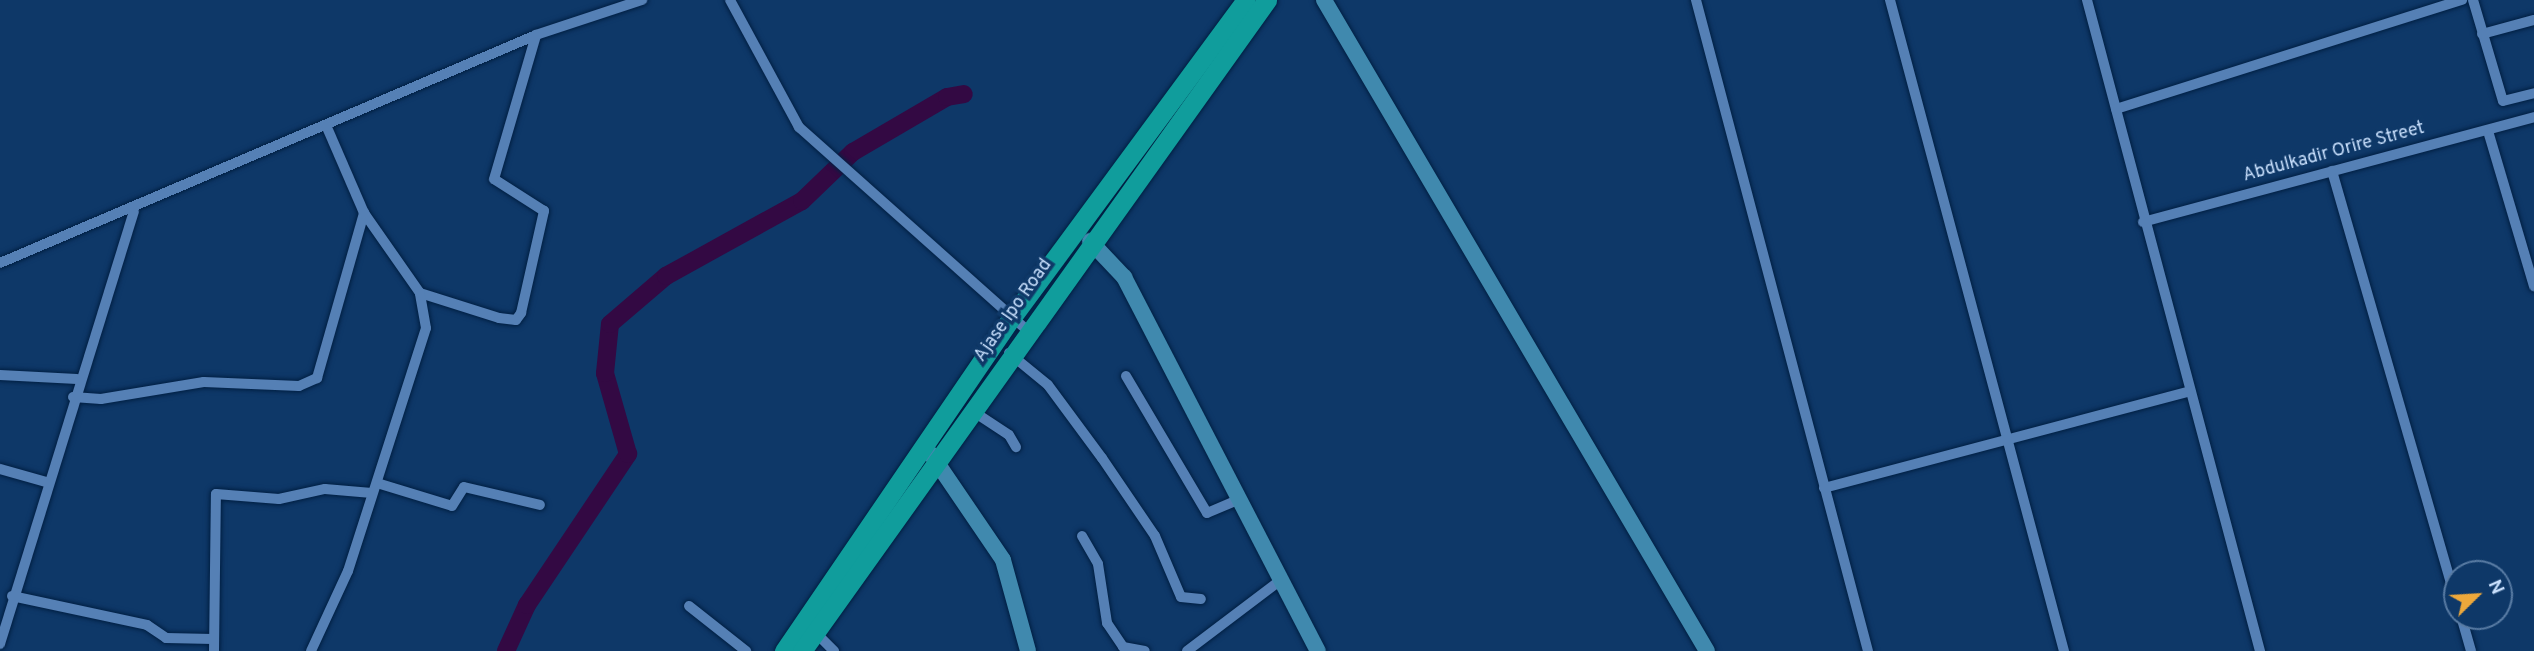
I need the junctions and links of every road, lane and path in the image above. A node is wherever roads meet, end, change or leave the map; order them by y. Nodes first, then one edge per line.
1 (642, 0) edge
2 (730, 0) edge
3 (1246, 0) edge
4 (1267, 0) edge
5 (1317, 0) edge
6 (1324, 0) edge
7 (1696, 0) edge
8 (1890, 0) edge
9 (2087, 0) edge
10 (2462, 0) edge
11 (2473, 0) edge
12 (2534, 20) edge
13 (2482, 34) junction
14 (536, 36) junction
15 (2534, 93) edge
16 (2116, 108) junction
17 (2534, 117) edge
18 (326, 125) junction
19 (2488, 131) junction
20 (2332, 171) junction
21 (134, 211) junction
22 (364, 213) junction
23 (2143, 222) junction
24 (1090, 241) junction
25 (0, 263) edge
26 (2534, 286) edge
27 (420, 293) junction
28 (1019, 323) junction
29 (1009, 354) junction
30 (0, 375) edge
31 (1126, 376) dead end
32 (77, 379) junction
33 (2190, 391) junction
34 (74, 397) junction
35 (971, 410) junction
36 (2006, 439) junction
37 (1016, 447) dead end
38 (929, 459) junction
39 (0, 469) edge
40 (46, 482) junction
41 (374, 488) junction
42 (1824, 488) junction
43 (1237, 500) junction
44 (540, 505) dead end
45 (1082, 536) dead end
46 (2445, 560) edge
47 (1281, 580) junction
48 (12, 596) junction
49 (1202, 599) dead end
50 (689, 606) dead end
51 (2465, 630) edge
52 (815, 632) junction
53 (0, 644) edge
54 (213, 645) edge
55 (311, 651) edge
56 (746, 651) edge
57 (784, 651) edge
58 (802, 651) edge
59 (834, 651) edge
60 (1028, 651) edge
61 (1145, 651) edge
62 (1187, 651) edge
63 (1318, 651) edge
64 (1695, 651) edge
65 (1707, 651) edge
66 (1868, 651) edge
67 (2064, 651) edge
68 (2260, 651) edge
69 (2471, 651) edge

1 - 14 street
2 - 28 street
3 - 28 highway, Ajase Ipo Road
4 - 24 highway, Ajase Ipo Road
5 - 64 street
6 - 65 street
7 - 42 street
8 - 36 street
9 - 16 street
10 - 16 street
11 - 13 street
12 - 13 street
13 - 15 street
14 - 18 street
14 - 27 street
16 - 23 street
17 - 19 street, Abdulkadir Orire Street
18 - 21 street
18 - 22 street
19 - 20 street, Abdulkadir Orire Street
19 - 26 street
20 - 23 street, Abdulkadir Orire Street
20 - 46 street
21 - 25 street
21 - 32 street
22 - 27 street
22 - 34 street
23 - 33 street
24 - 28 highway, Ajase Ipo Road
24 - 43 street
27 - 41 street
28 - 29 highway, Ajase Ipo Road
28 - 38 highway, Ajase Ipo Road
29 - 35 highway, Ajase Ipo Road
29 - 49 street
30 - 32 street
31 - 43 street
32 - 34 street
33 - 36 street
33 - 68 street
34 - 40 street
35 - 37 street
35 - 38 highway, Ajase Ipo Road
36 - 42 street
36 - 67 street
38 - 52 highway, Ajase Ipo Road
38 - 57 highway, Ajase Ipo Road
38 - 60 street
39 - 40 street
40 - 48 street
41 - 44 street
41 - 54 street
41 - 55 street
42 - 66 street
43 - 47 street
45 - 61 street
47 - 62 street
47 - 63 street
48 - 53 street
48 - 54 street
50 - 56 street
51 - 69 street
52 - 58 highway, Ajase Ipo Road
52 - 59 street

